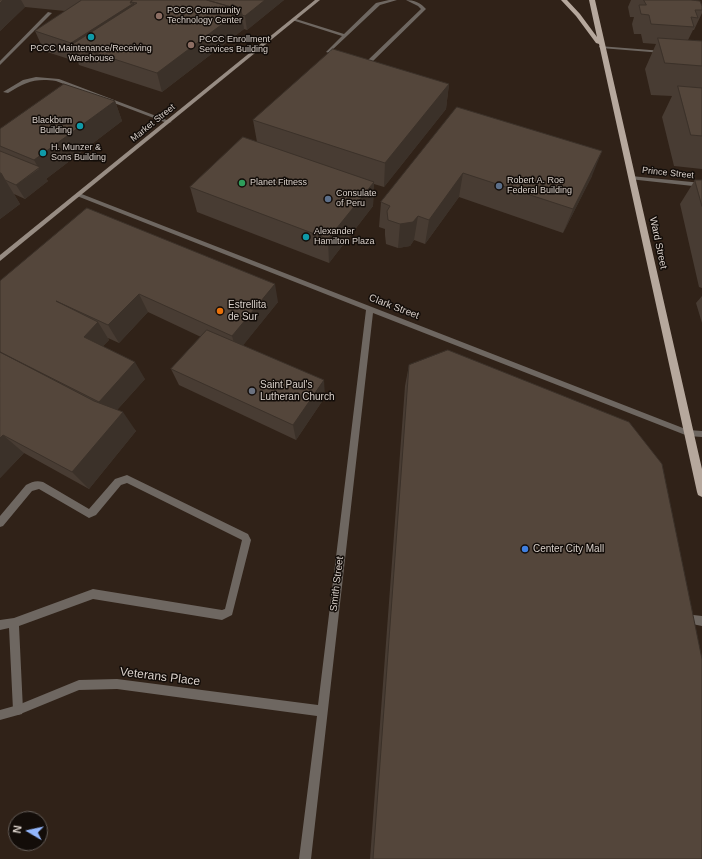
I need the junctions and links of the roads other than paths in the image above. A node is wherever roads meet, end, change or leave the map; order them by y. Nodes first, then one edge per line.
1 (318, 0) edge
2 (395, 0) edge
3 (408, 0) edge
4 (564, 0) edge
5 (592, 0) edge
6 (50, 13) dead end
7 (294, 20) junction
8 (344, 35) junction
9 (601, 47) junction
10 (673, 52) edge
11 (348, 57) edge
12 (355, 59) edge
13 (0, 64) edge
14 (6, 92) dead end
15 (169, 122) junction
16 (631, 178) junction
17 (702, 185) edge
18 (79, 195) junction
19 (0, 260) edge
20 (370, 309) junction
21 (688, 433) junction
22 (702, 434) edge
23 (702, 492) edge
24 (0, 523) edge
25 (675, 618) edge
26 (702, 621) edge
27 (14, 623) junction
28 (0, 625) edge
29 (18, 710) junction
30 (322, 711) junction
31 (0, 715) edge
32 (305, 859) edge

1 - 7 main road, Market Street
2 - 8 street
3 - 12 street
4 - 9 main road
5 - 9 main road, Ward Street
6 - 13 street
7 - 8 street
7 - 15 main road, Market Street
8 - 11 street
9 - 10 street
9 - 16 main road, Ward Street
14 - 15 street
15 - 18 main road, Market Street
16 - 17 street, Prince Street
16 - 21 main road, Ward Street
18 - 19 main road, Market Street
18 - 20 street, Clark Street
20 - 21 street, Clark Street
20 - 30 street, Smith Street
21 - 22 street, Clark Street
21 - 23 main road, Ward Street
24 - 27 street
25 - 26 street
27 - 28 street
27 - 29 street
29 - 30 street, Veterans Place
29 - 31 street, Veterans Place
30 - 32 street, Smith Street

